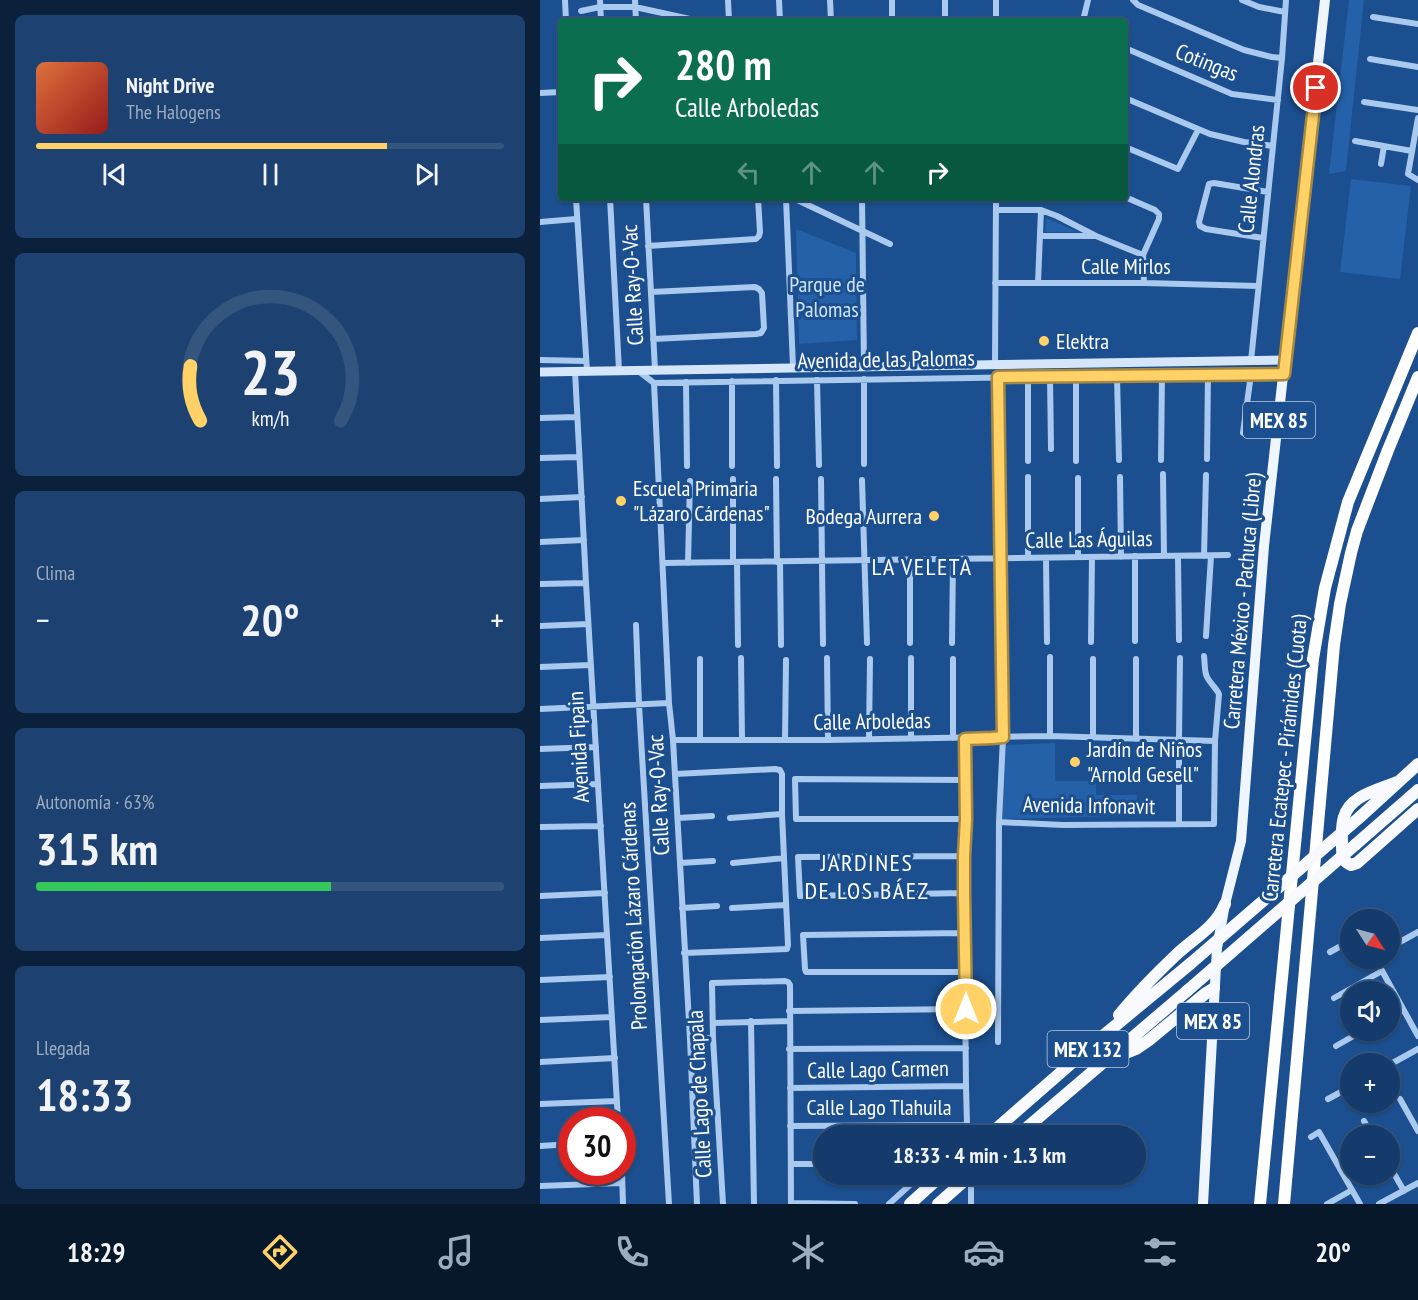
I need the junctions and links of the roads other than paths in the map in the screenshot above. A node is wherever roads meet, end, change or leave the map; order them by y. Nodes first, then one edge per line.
1 (565, 0) edge
2 (728, 0) edge
3 (779, 0) edge
4 (830, 0) edge
5 (892, 0) edge
6 (945, 0) edge
7 (996, 0) edge
8 (1088, 0) edge
9 (1133, 0) edge
10 (1286, 0) edge
11 (1325, 0) edge
12 (1245, 1) edge
13 (600, 3) edge
14 (635, 3) edge
15 (581, 10) dead end
16 (1285, 12) junction
17 (1373, 17) dead end
18 (566, 18) edge
19 (601, 18) edge
20 (636, 18) edge
21 (688, 18) edge
22 (729, 18) edge
23 (780, 18) edge
24 (831, 18) edge
25 (892, 18) edge
26 (945, 18) edge
27 (996, 18) edge
28 (1084, 18) edge
29 (1418, 24) edge
30 (1128, 49) edge
31 (1282, 58) junction
32 (1370, 59) dead end
33 (1418, 67) edge
34 (558, 92) edge
35 (540, 93) edge
36 (1128, 99) edge
37 (1278, 100) junction
38 (1364, 102) dead end
39 (1418, 110) edge
40 (1418, 118) edge
41 (1198, 130) junction
42 (1355, 141) dead end
43 (1273, 146) junction
44 (1384, 146) junction
45 (1128, 148) edge
46 (1412, 151) junction
47 (1381, 164) dead end
48 (1418, 180) edge
49 (1268, 192) junction
50 (1128, 198) edge
51 (576, 201) edge
52 (610, 201) edge
53 (646, 201) edge
54 (758, 201) edge
55 (786, 201) edge
56 (799, 201) edge
57 (862, 201) edge
58 (996, 201) edge
59 (996, 210) junction
60 (1041, 210) junction
61 (576, 219) junction
62 (540, 222) edge
63 (862, 231) junction
64 (1040, 236) junction
65 (1096, 236) junction
66 (1263, 238) junction
67 (890, 244) dead end
68 (648, 246) junction
69 (1143, 255) junction
70 (995, 283) junction
71 (1038, 283) junction
72 (1144, 283) junction
73 (1258, 286) junction
74 (651, 292) junction
75 (1418, 333) edge
76 (653, 339) junction
77 (540, 360) edge
78 (1286, 360) junction
79 (1251, 361) junction
80 (995, 365) junction
81 (587, 366) junction
82 (864, 366) junction
83 (793, 368) junction
84 (619, 370) junction
85 (637, 370) junction
86 (655, 370) junction
87 (575, 371) junction
88 (540, 372) edge
89 (1251, 374) junction
90 (1284, 374) junction
91 (1162, 375) junction
92 (1208, 375) junction
93 (1050, 376) junction
94 (1076, 376) junction
95 (1118, 376) junction
96 (998, 377) junction
97 (1028, 377) junction
98 (1418, 377) edge
99 (864, 379) junction
100 (776, 380) junction
101 (818, 380) junction
102 (732, 381) junction
103 (686, 382) junction
104 (654, 383) junction
105 (577, 417) junction
106 (540, 418) edge
107 (1243, 433) dead end
108 (1051, 449) dead end
109 (579, 457) junction
110 (540, 458) edge
111 (1207, 459) dead end
112 (1119, 460) dead end
113 (1161, 460) dead end
114 (1028, 461) dead end
115 (1076, 461) dead end
116 (864, 464) dead end
117 (819, 465) dead end
118 (687, 466) dead end
119 (732, 466) dead end
120 (777, 466) dead end
121 (1163, 474) dead end
122 (1206, 475) dead end
123 (1028, 477) dead end
124 (1120, 477) dead end
125 (1078, 478) dead end
126 (733, 479) dead end
127 (776, 479) dead end
128 (821, 479) dead end
129 (862, 480) dead end
130 (690, 481) dead end
131 (582, 497) junction
132 (540, 499) edge
133 (584, 540) junction
134 (540, 542) edge
135 (1228, 555) dead end
136 (1135, 556) junction
137 (1164, 556) junction
138 (1178, 556) junction
139 (1207, 556) junction
140 (1078, 557) junction
141 (1092, 557) junction
142 (1121, 557) junction
143 (1000, 558) junction
144 (1028, 558) junction
145 (1046, 558) junction
146 (953, 559) junction
147 (910, 560) junction
148 (822, 561) junction
149 (864, 561) junction
150 (735, 562) junction
151 (779, 562) junction
152 (663, 563) junction
153 (688, 563) junction
154 (586, 583) junction
155 (540, 584) edge
156 (588, 624) junction
157 (540, 626) edge
158 (636, 626) dead end
159 (1206, 636) dead end
160 (1179, 640) dead end
161 (1135, 641) dead end
162 (1047, 642) dead end
163 (1091, 642) dead end
164 (867, 643) dead end
165 (910, 643) dead end
166 (952, 643) dead end
167 (823, 644) dead end
168 (738, 645) dead end
169 (781, 645) dead end
170 (1204, 656) dead end
171 (1050, 657) dead end
172 (1180, 657) dead end
173 (741, 658) dead end
174 (828, 658) dead end
175 (911, 658) dead end
176 (700, 659) dead end
177 (870, 659) dead end
178 (953, 659) dead end
179 (1093, 659) dead end
180 (1136, 659) dead end
181 (786, 660) dead end
182 (591, 665) junction
183 (540, 667) edge
184 (669, 704) junction
185 (639, 705) junction
186 (593, 707) junction
187 (540, 709) edge
188 (1050, 736) junction
189 (1003, 737) junction
190 (1093, 737) junction
191 (911, 738) junction
192 (953, 738) junction
193 (869, 739) junction
194 (965, 739) junction
195 (1136, 739) junction
196 (674, 740) junction
197 (700, 740) junction
198 (742, 740) junction
199 (785, 740) junction
200 (828, 740) junction
201 (1215, 741) junction
202 (1179, 743) junction
203 (596, 747) junction
204 (540, 749) edge
205 (1418, 764) edge
206 (675, 774) junction
207 (966, 780) junction
208 (1397, 782) junction
209 (598, 784) junction
210 (540, 786) edge
211 (1418, 790) edge
212 (1418, 809) edge
213 (782, 814) junction
214 (712, 816) dead end
215 (678, 818) junction
216 (730, 818) dead end
217 (966, 819) junction
218 (999, 822) junction
219 (1179, 824) junction
220 (601, 826) junction
221 (540, 828) edge
222 (964, 856) junction
223 (784, 858) junction
224 (712, 861) dead end
225 (733, 862) dead end
226 (680, 863) junction
227 (605, 893) junction
228 (964, 893) junction
229 (540, 896) edge
230 (1225, 904) junction
231 (786, 905) junction
232 (717, 906) dead end
233 (732, 908) dead end
234 (682, 909) junction
235 (965, 933) junction
236 (607, 935) junction
237 (1417, 935) edge
238 (540, 938) edge
239 (1400, 943) edge
240 (1340, 946) edge
241 (1330, 952) dead end
242 (684, 953) junction
243 (1382, 971) joint
244 (965, 972) junction
245 (610, 977) junction
246 (540, 980) edge
247 (1214, 988) junction
248 (1334, 998) dead end
249 (966, 1009) junction
250 (1403, 1009) junction
251 (789, 1011) junction
252 (1400, 1011) edge
253 (612, 1017) junction
254 (540, 1020) edge
255 (751, 1021) junction
256 (789, 1021) junction
257 (713, 1023) junction
258 (1105, 1034) junction
259 (1418, 1036) edge
260 (713, 1038) junction
261 (690, 1039) junction
262 (1345, 1041) edge
263 (998, 1042) dead end
264 (1336, 1046) dead end
265 (966, 1048) junction
266 (789, 1049) junction
267 (1418, 1049) edge
268 (1117, 1051) junction
269 (615, 1058) junction
270 (1400, 1059) edge
271 (540, 1062) edge
272 (966, 1086) junction
273 (790, 1088) junction
274 (1340, 1092) edge
275 (1328, 1098) dead end
276 (1400, 1099) dead end
277 (617, 1101) junction
278 (540, 1104) edge
279 (617, 1107) edge
280 (1364, 1121) dead end
281 (968, 1125) edge
282 (1001, 1125) edge
283 (1030, 1125) edge
284 (1366, 1125) edge
285 (790, 1126) junction
286 (813, 1127) edge
287 (1418, 1131) edge
288 (1311, 1137) dead end
289 (558, 1145) edge
290 (540, 1146) edge
291 (790, 1164) junction
292 (813, 1164) edge
293 (1418, 1183) edge
294 (1400, 1184) edge
295 (567, 1185) edge
296 (622, 1185) edge
297 (910, 1185) edge
298 (931, 1185) edge
299 (960, 1185) edge
300 (972, 1185) edge
301 (540, 1186) edge
302 (906, 1189) junction
303 (1352, 1190) junction
304 (1404, 1191) junction
305 (1392, 1197) junction
306 (913, 1201) edge
307 (791, 1203) edge
308 (624, 1204) edge
309 (669, 1204) edge
310 (697, 1204) edge
311 (723, 1204) edge
312 (754, 1204) edge
313 (855, 1204) edge
314 (889, 1204) edge
315 (938, 1204) edge
316 (971, 1204) edge
317 (1203, 1204) edge
318 (1260, 1204) edge
319 (1284, 1204) edge
320 (1327, 1204) edge
321 (1360, 1204) edge
322 (1379, 1204) edge
323 (1396, 1204) edge

1 - 18 street
2 - 22 street
3 - 23 street
4 - 24 street
5 - 25 street
6 - 26 street
7 - 27 street
8 - 28 street
9 - 31 street
10 - 16 street, Calle Alondras
11 - 78 main road, Carretera México - Pachuca (Libre) / MEX 85
12 - 16 street
13 - 14 street
13 - 15 street
13 - 19 street
14 - 20 street
14 - 21 street
16 - 31 street, Calle Alondras
17 - 29 street
30 - 37 street, Cotingas
31 - 37 street, Calle Alondras
32 - 33 street
34 - 35 street
36 - 41 street
37 - 43 street, Calle Alondras
38 - 39 street
40 - 46 street
41 - 43 street
41 - 45 street
42 - 44 street
43 - 49 street, Calle Alondras
44 - 46 street
44 - 47 street
46 - 48 street
49 - 66 street, Calle Alondras
49 - 66 street
50 - 69 street
51 - 61 street
52 - 84 street
53 - 68 street, Calle Ray-O-Vac
54 - 68 street
55 - 83 street
56 - 63 street
57 - 63 street
58 - 59 street
59 - 60 street
59 - 70 street
60 - 64 street
60 - 65 street
61 - 62 street
61 - 81 street
63 - 67 street
63 - 82 street
64 - 65 street
64 - 71 street
65 - 69 street
66 - 73 street, Calle Alondras
68 - 74 street, Calle Ray-O-Vac
69 - 72 street
70 - 71 street, Calle Mirlos
70 - 80 street
71 - 72 street, Calle Mirlos
72 - 73 street, Calle Mirlos
73 - 79 street, Calle Alondras
74 - 76 street, Calle Ray-O-Vac
74 - 76 street
75 - 318 highway, Carretera Ecatepec - Pirámides (Cuota)
76 - 86 street, Calle Ray-O-Vac
77 - 81 street, Avenida de las Palomas
78 - 79 main road, Avenida de las Palomas
78 - 90 main road, Carretera México - Pachuca (Libre) / MEX 85
79 - 80 main road, Avenida de las Palomas
80 - 82 main road, Avenida de las Palomas
81 - 84 main road, Avenida de las Palomas
81 - 87 main road, Avenida de las Palomas
82 - 83 main road, Avenida de las Palomas
83 - 86 main road, Avenida de las Palomas
84 - 85 main road, Avenida de las Palomas
85 - 86 main road, Avenida de las Palomas
85 - 104 street
87 - 88 main road, Avenida de las Palomas
87 - 105 street, Avenida Fipain
89 - 90 street, Avenida de las Palomas
89 - 92 street, Avenida de las Palomas
89 - 107 street
90 - 230 main road, Carretera México - Pachuca (Libre) / MEX 85
91 - 92 street, Avenida de las Palomas
91 - 95 street, Avenida de las Palomas
91 - 113 street
92 - 111 street
93 - 94 street, Avenida de las Palomas
93 - 97 street, Avenida de las Palomas
93 - 108 street
94 - 95 street, Avenida de las Palomas
94 - 115 street
95 - 112 street
96 - 97 street, Avenida de las Palomas
96 - 99 street, Avenida de las Palomas
96 - 143 street
97 - 114 street
98 - 319 highway, Carretera Ecatepec - Pirámides (Cuota)
99 - 101 street, Avenida de las Palomas
99 - 116 street
100 - 101 street, Avenida de las Palomas
100 - 102 street, Avenida de las Palomas
100 - 120 street
101 - 117 street
102 - 103 street, Avenida de las Palomas
102 - 119 street
103 - 104 street, Avenida de las Palomas
103 - 118 street
104 - 152 street, Calle Ray-O-Vac
105 - 106 street
105 - 109 street, Avenida Fipain
109 - 110 street
109 - 131 street, Avenida Fipain
121 - 137 street
122 - 139 street
123 - 144 street
124 - 142 street
125 - 140 street
126 - 150 street
127 - 151 street
128 - 148 street
129 - 149 street
130 - 153 street
131 - 132 street
131 - 133 street, Avenida Fipain
133 - 134 street
133 - 154 street, Avenida Fipain
135 - 139 street, Calle Las Águilas
136 - 137 street, Calle Las Águilas
136 - 142 street, Calle Las Águilas
136 - 161 street
137 - 138 street, Calle Las Águilas
138 - 139 street, Calle Las Águilas
138 - 160 street
139 - 159 street
140 - 141 street, Calle Las Águilas
140 - 145 street, Calle Las Águilas
141 - 142 street, Calle Las Águilas
141 - 163 street
143 - 144 street, Calle Las Águilas
143 - 146 street, Calle Las Águilas
143 - 189 street
144 - 145 street, Calle Las Águilas
145 - 162 street
146 - 147 street, Calle Las Águilas
146 - 166 street
147 - 149 street, Calle Las Águilas
147 - 165 street
148 - 149 street, Calle Las Águilas
148 - 151 street, Calle Las Águilas
148 - 167 street
149 - 164 street
150 - 151 street, Calle Las Águilas
150 - 153 street, Calle Las Águilas
150 - 168 street
151 - 169 street
152 - 153 street, Calle Las Águilas
152 - 184 street, Calle Ray-O-Vac
154 - 155 street
154 - 156 street, Avenida Fipain
156 - 157 street
156 - 182 street, Avenida Fipain
158 - 185 street, Prolongación Lázaro Cárdenas
170 - 201 street
171 - 188 street
172 - 202 street, Avenida Infonavit
173 - 198 street
174 - 200 street
175 - 191 street
176 - 197 street
177 - 193 street
178 - 192 street
179 - 190 street
180 - 195 street
181 - 199 street
182 - 183 street
182 - 186 street, Avenida Fipain
184 - 185 street
184 - 196 street, Calle Ray-O-Vac
185 - 186 street
185 - 309 street, Prolongación Lázaro Cárdenas
186 - 187 street
186 - 203 street, Avenida Fipain
188 - 189 street, Calle Arboledas
188 - 190 street, Calle Arboledas
189 - 194 street, Calle Arboledas
189 - 218 street
190 - 195 street, Calle Arboledas
191 - 192 street, Calle Arboledas
191 - 193 street, Calle Arboledas
192 - 194 street, Calle Arboledas
193 - 200 street, Calle Arboledas
194 - 207 street
195 - 202 street, Calle Arboledas
196 - 197 street, Calle Arboledas
196 - 206 street, Calle Ray-O-Vac
197 - 198 street, Calle Arboledas
198 - 199 street, Calle Arboledas
199 - 200 street, Calle Arboledas
201 - 202 street, Calle Arboledas
201 - 219 street, Avenida Infonavit
202 - 219 street, Avenida Infonavit
203 - 204 street
203 - 209 street, Avenida Fipain
205 - 208 highway, MEX 132
206 - 213 street
206 - 215 street, Calle Ray-O-Vac
207 - 217 street
207 - 217 street
208 - 212 highway
208 - 258 highway, MEX 132, bridge
209 - 210 street
209 - 220 street, Avenida Fipain
211 - 268 highway, MEX 132, bridge
213 - 216 street
213 - 223 street
214 - 215 street
215 - 226 street, Calle Ray-O-Vac
217 - 222 street
218 - 219 street, Avenida Infonavit
218 - 263 street
220 - 221 street
220 - 227 street, Avenida Fipain
222 - 228 street
222 - 228 street
223 - 225 street
223 - 231 street
224 - 226 street
226 - 234 street, Calle Ray-O-Vac
227 - 229 street
227 - 236 street, Avenida Fipain
228 - 235 street
230 - 247 main road, Carretera México - Pachuca (Libre) / MEX 85
230 - 258 highway
231 - 233 street
231 - 242 street
232 - 234 street
234 - 242 street, Calle Ray-O-Vac
235 - 244 street
235 - 244 street
236 - 238 street
236 - 245 street, Avenida Fipain
237 - 239 street
240 - 241 street
242 - 261 street, Calle Ray-O-Vac
243 - 248 street
243 - 250 street
244 - 249 street
245 - 246 street
245 - 253 street, Avenida Fipain
247 - 268 highway
247 - 317 main road, Carretera México - Pachuca (Libre) / MEX 85
249 - 251 street
249 - 265 street
250 - 252 street
250 - 259 street
251 - 256 street
251 - 257 street, Calle Lago de Chapala
253 - 254 street
253 - 269 street, Avenida Fipain
255 - 256 street
255 - 257 street
255 - 312 street
256 - 266 street
257 - 260 street, Calle Lago de Chapala
258 - 282 highway, MEX 132
260 - 261 street
260 - 311 street, Calle Lago de Chapala
261 - 310 street, Calle Ray-O-Vac
262 - 264 street
265 - 266 street
265 - 272 street
266 - 273 street
267 - 270 street
268 - 283 highway, MEX 132
269 - 271 street
269 - 277 street, Avenida Fipain
272 - 273 street, Calle Lago Carmen
272 - 281 street
273 - 285 street
274 - 275 street
276 - 287 street
277 - 278 street
277 - 279 street, Avenida Fipain
280 - 284 street
285 - 286 street, Calle Lago Tlahuila
285 - 291 street
288 - 303 street
289 - 290 street
291 - 292 street
291 - 307 street
293 - 304 street
294 - 304 street
295 - 301 street
296 - 308 street
297 - 302 street
298 - 306 highway
299 - 315 highway
300 - 316 street
302 - 306 street
302 - 314 street
303 - 320 street
303 - 321 street
304 - 305 street
305 - 322 street
305 - 323 street
307 - 313 street

